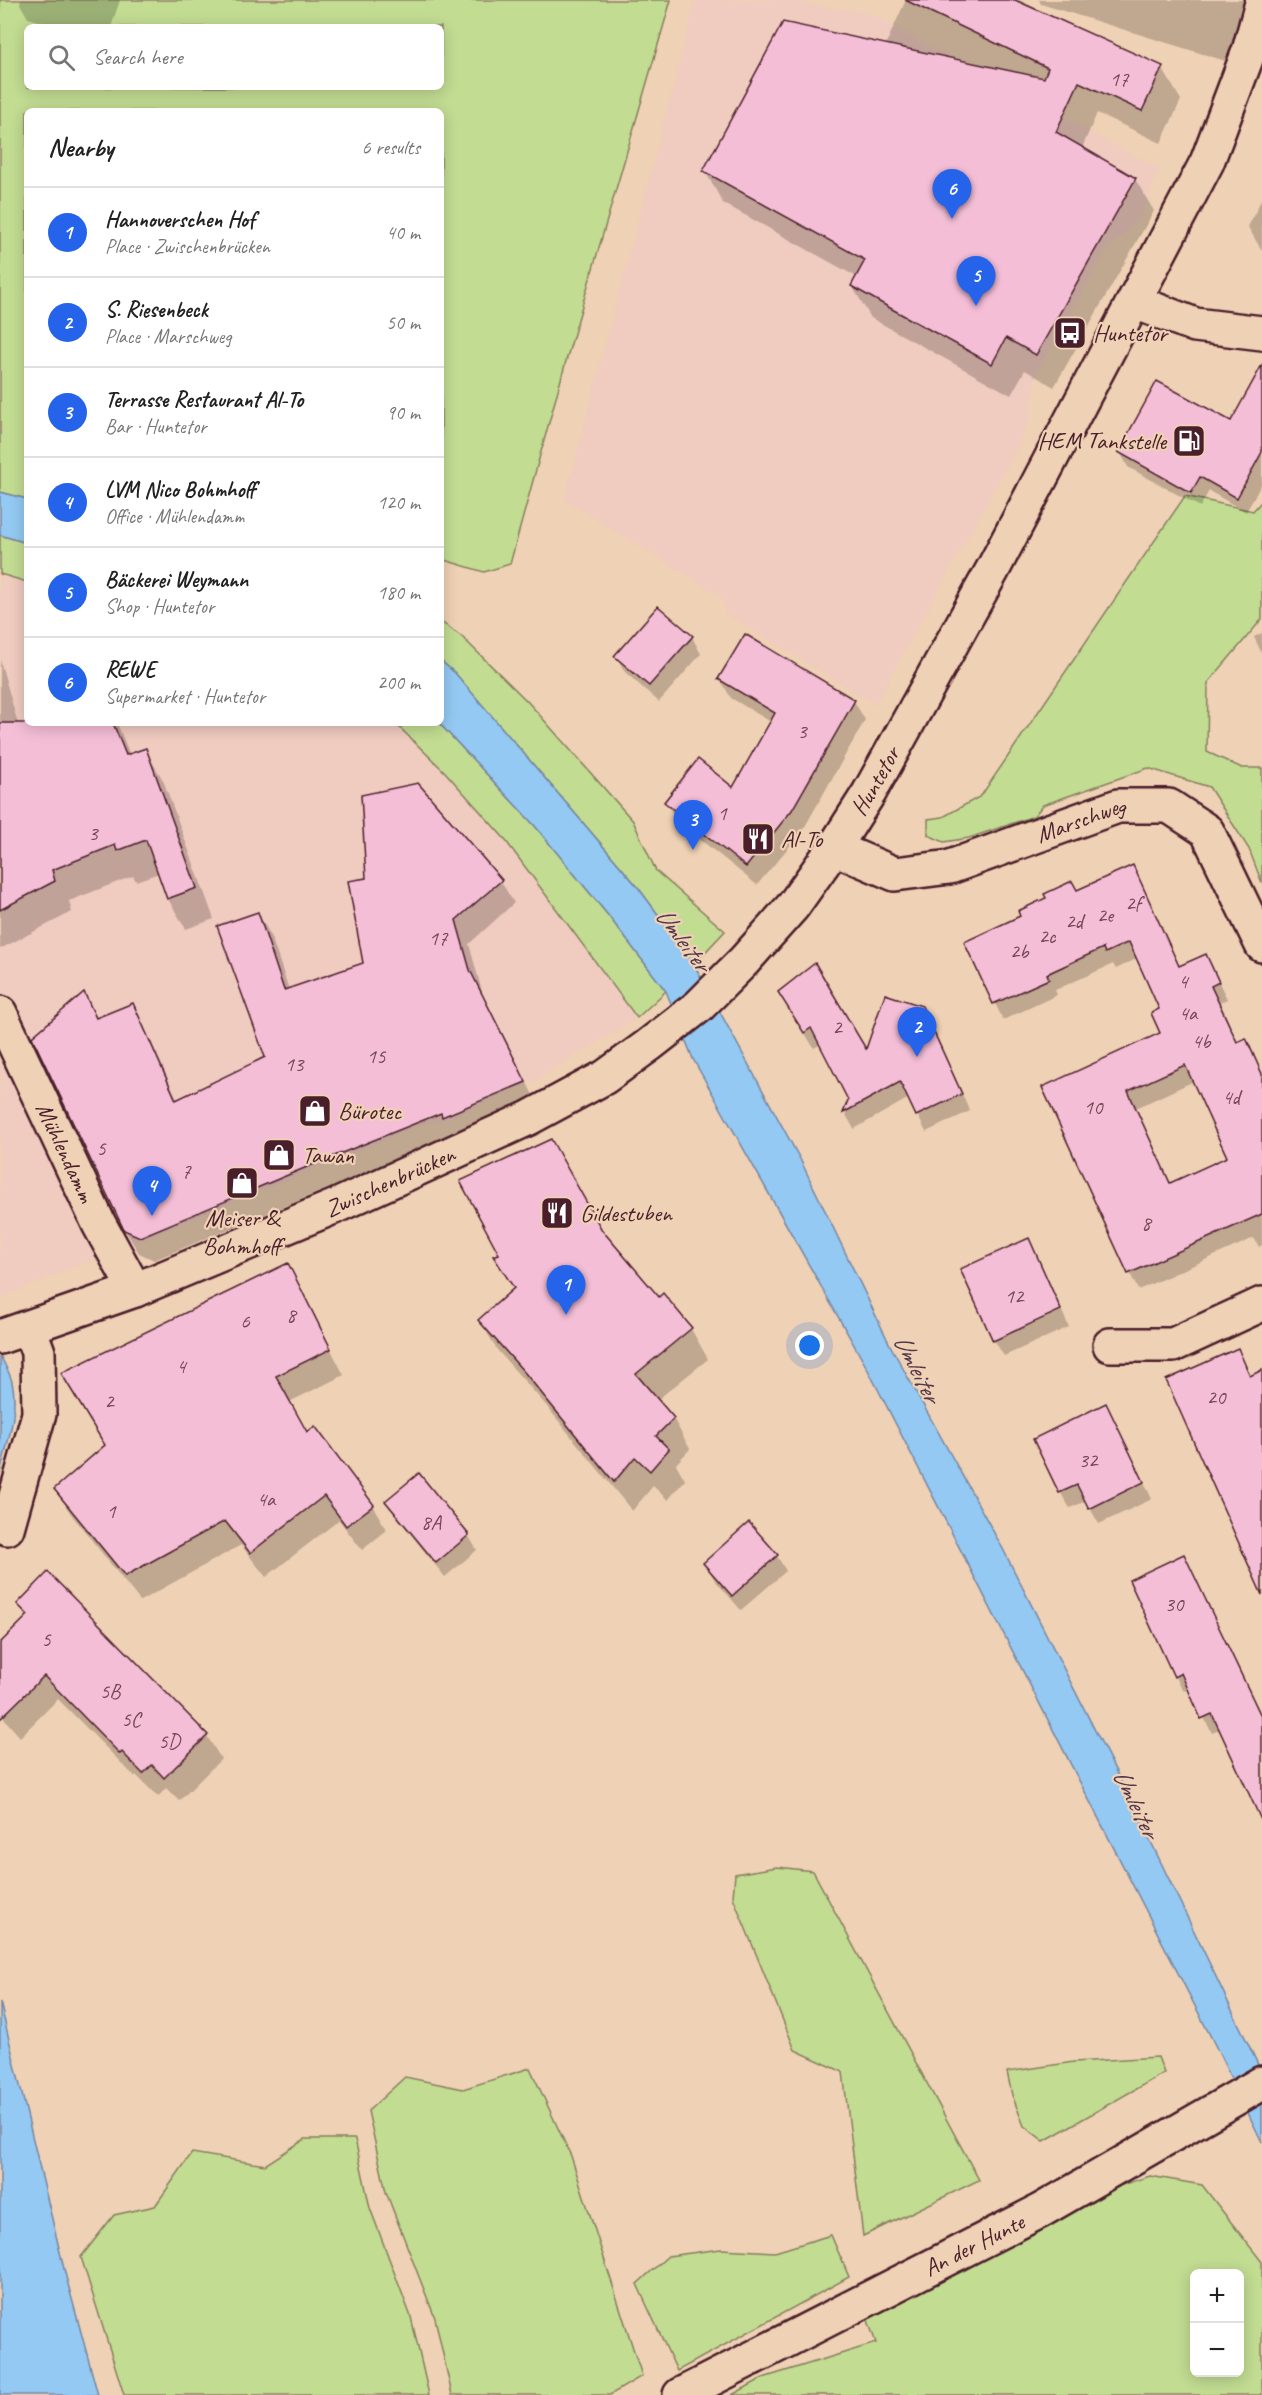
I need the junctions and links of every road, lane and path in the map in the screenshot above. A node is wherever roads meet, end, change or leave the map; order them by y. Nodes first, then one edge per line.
1 (1262, 3) edge
2 (1135, 302) junction
3 (1262, 333) edge
4 (834, 848) junction
5 (1262, 945) edge
6 (744, 962) joint
7 (0, 1013) edge
8 (135, 1290) junction
9 (1262, 1304) edge
10 (15, 1333) edge
11 (1110, 1345) dead end
12 (6, 1528) dead end
13 (1262, 2083) edge
14 (680, 2395) edge

1 - 2 street, Huntetor
2 - 3 street
2 - 4 street, Huntetor
4 - 5 street, Marschweg
4 - 6 street, Huntetor
6 - 8 street, Zwischenbrücken
7 - 8 street, Mühlendamm
8 - 10 street, Zwischenbrücken
9 - 11 street
10 - 12 street
13 - 14 street, An der Hunte

